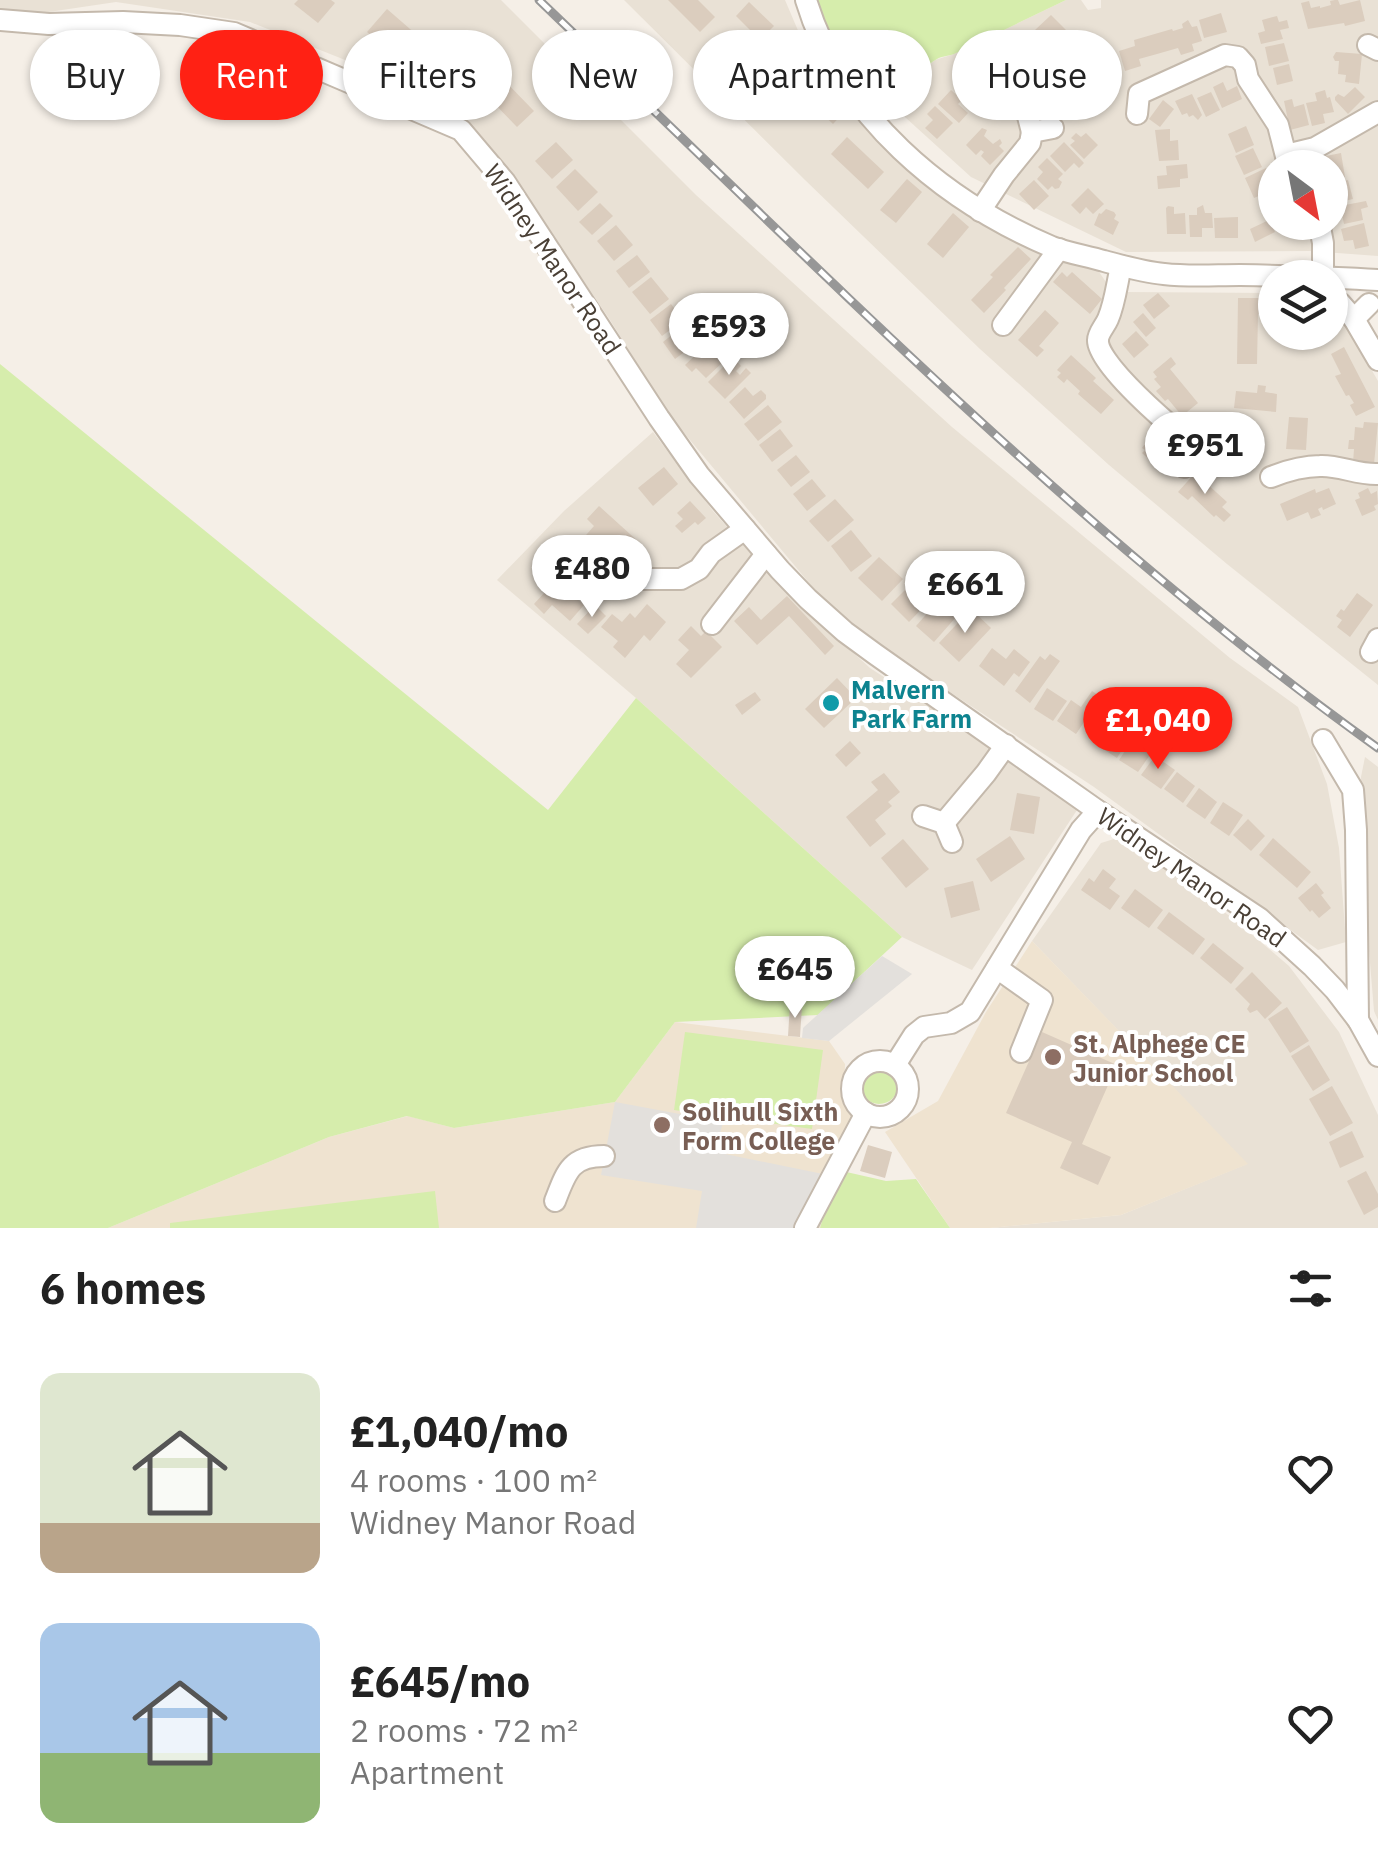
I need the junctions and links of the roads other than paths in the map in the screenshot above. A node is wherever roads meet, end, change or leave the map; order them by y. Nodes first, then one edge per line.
1 (806, 0) edge
2 (0, 20) edge
3 (1132, 100) dead end
4 (1378, 112) edge
5 (1029, 120) edge
6 (1053, 128) dead end
7 (1032, 132) junction
8 (1285, 150) edge
9 (1311, 150) edge
10 (980, 211) junction
11 (1060, 249) junction
12 (1122, 266) junction
13 (1258, 275) edge
14 (1348, 278) edge
15 (1378, 280) edge
16 (1354, 309) dead end
17 (1002, 325) dead end
18 (1378, 360) edge
19 (1184, 468) dead end
20 (1276, 468) dead end
21 (1378, 474) edge
22 (744, 530) junction
23 (766, 554) junction
24 (617, 579) dead end
25 (712, 624) dead end
26 (1322, 740) dead end
27 (1006, 745) junction
28 (1098, 810) junction
29 (940, 827) dead end
30 (997, 968) junction
31 (1358, 1020) junction
32 (1021, 1052) dead end
33 (1378, 1056) edge
34 (895, 1065) junction
35 (866, 1114) junction
36 (604, 1156) dead end
37 (555, 1201) dead end
38 (805, 1228) edge

1 - 10 street
2 - 22 street, Widney Manor Road
3 - 8 street
4 - 9 street
5 - 7 street
6 - 7 street
7 - 10 street
10 - 11 street
11 - 12 street
11 - 17 street
12 - 13 street
12 - 19 street
14 - 15 street
16 - 18 street
20 - 21 street
22 - 23 street, Widney Manor Road
22 - 24 street
23 - 25 street
23 - 27 street, Widney Manor Road
26 - 31 street
27 - 28 street, Widney Manor Road
27 - 29 street
28 - 30 street
28 - 31 street, Widney Manor Road
30 - 32 street
30 - 34 street
31 - 33 street, Widney Manor Road
34 - 35 street
34 - 35 street
35 - 38 street
36 - 37 street

